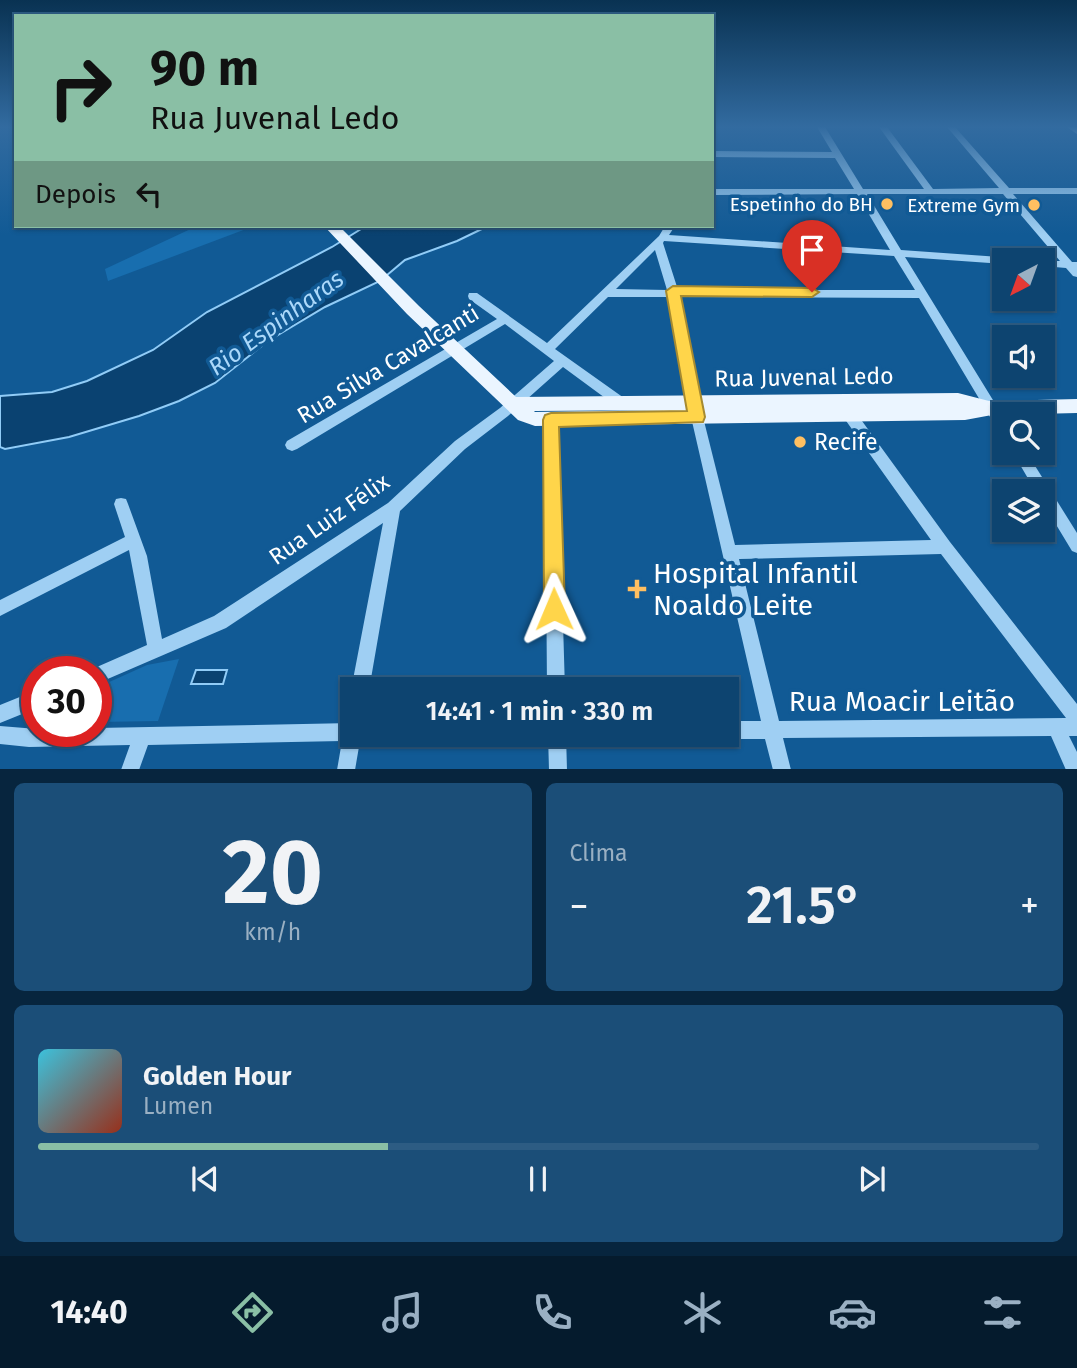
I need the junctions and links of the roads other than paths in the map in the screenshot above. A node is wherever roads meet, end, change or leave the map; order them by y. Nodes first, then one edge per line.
1 (842, 163) edge
2 (909, 163) edge
3 (982, 163) edge
4 (1005, 190) junction
5 (930, 191) junction
6 (1077, 191) edge
7 (714, 192) edge
8 (860, 192) junction
9 (333, 228) edge
10 (669, 228) edge
11 (660, 240) junction
12 (898, 252) junction
13 (992, 259) edge
14 (1055, 265) edge
15 (1075, 268) edge
16 (673, 291) junction
17 (606, 293) junction
18 (923, 294) junction
19 (473, 296) dead end
20 (505, 319) junction
21 (548, 349) junction
22 (455, 350) junction
23 (563, 360) junction
24 (620, 402) junction
25 (513, 404) junction
26 (1077, 406) edge
27 (1055, 407) edge
28 (992, 408) junction
29 (695, 410) junction
30 (849, 414) junction
31 (551, 420) junction
32 (292, 445) dead end
33 (1027, 465) edge
34 (121, 504) dead end
35 (393, 508) junction
36 (133, 540) junction
37 (1077, 546) edge
38 (945, 547) junction
39 (729, 552) junction
40 (0, 608) edge
41 (156, 650) junction
42 (112, 669) edge
43 (362, 677) edge
44 (556, 677) edge
45 (21, 705) edge
46 (0, 714) edge
47 (1077, 718) edge
48 (1077, 727) edge
49 (1056, 728) junction
50 (739, 730) edge
51 (774, 730) junction
52 (340, 733) edge
53 (0, 735) edge
54 (143, 735) junction
55 (350, 747) edge
56 (557, 747) edge
57 (130, 769) edge
58 (346, 769) edge
59 (558, 769) edge
60 (782, 769) edge
61 (1076, 769) edge

1 - 8 street
2 - 5 street
3 - 4 street
4 - 5 street
4 - 6 street
4 - 15 street
5 - 8 street
7 - 8 street
8 - 12 street
9 - 22 main road
10 - 11 street
11 - 12 street
11 - 16 street
11 - 17 street
12 - 13 street
12 - 18 street
14 - 15 street
16 - 17 street
16 - 18 street
16 - 29 street
17 - 21 street
18 - 28 street
19 - 20 street
20 - 21 street
20 - 22 street, Rua Silva Cavalcanti
21 - 23 street
22 - 25 main road
22 - 32 street, Rua Silva Cavalcanti
23 - 24 street
23 - 25 street, Rua Luiz Félix
24 - 25 main road, Rua Juvenal Ledo
24 - 29 main road, Rua Juvenal Ledo
25 - 31 main road, Rua Juvenal Ledo
25 - 35 street, Rua Luiz Félix
26 - 27 main road, Rua Juvenal Ledo
28 - 29 main road, Rua Juvenal Ledo
28 - 30 main road, Rua Juvenal Ledo
29 - 30 main road, Rua Juvenal Ledo
29 - 31 main road, Rua Juvenal Ledo
29 - 39 street
30 - 38 street
31 - 44 street
33 - 37 street
34 - 36 street
35 - 41 street, Rua Luiz Félix
35 - 43 street
36 - 40 street
36 - 41 street
38 - 39 street
38 - 47 street
39 - 51 street
41 - 42 street, Rua Luiz Félix
45 - 46 street
48 - 49 street, Rua Moacir Leitão
49 - 51 street, Rua Moacir Leitão
49 - 61 street
50 - 51 street, Rua Moacir Leitão
51 - 60 street
52 - 54 street
53 - 54 street
54 - 57 street
55 - 58 street
56 - 59 street

